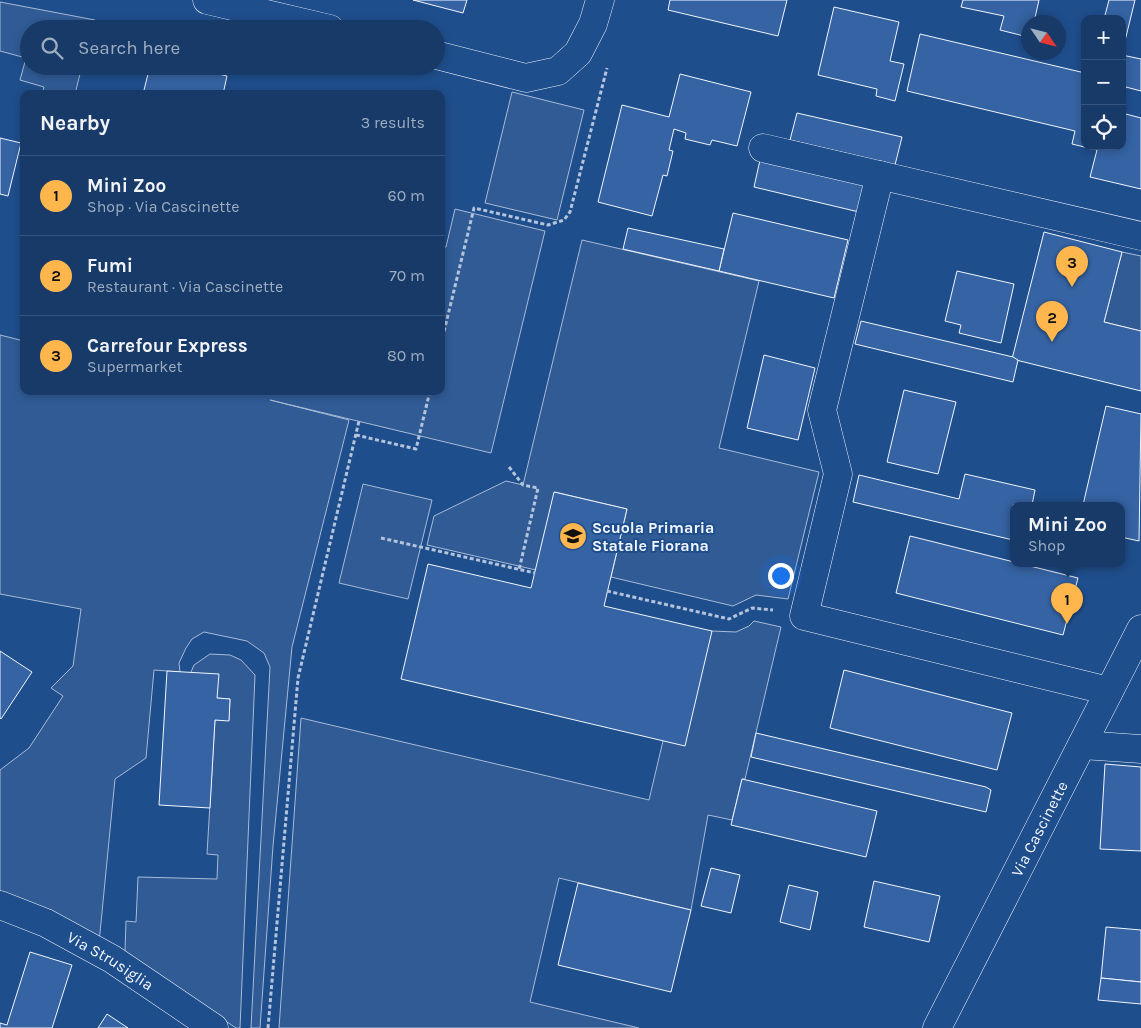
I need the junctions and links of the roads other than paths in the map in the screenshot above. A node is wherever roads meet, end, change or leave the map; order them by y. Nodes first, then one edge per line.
1 (207, 0) edge
2 (600, 0) edge
3 (292, 20) edge
4 (445, 57) edge
5 (763, 148) dead end
6 (880, 175) junction
7 (1141, 236) edge
8 (1141, 629) edge
9 (1109, 691) junction
10 (1082, 745) junction
11 (1141, 748) edge
12 (0, 905) edge
13 (214, 1028) edge
14 (937, 1028) edge

1 - 3 street
2 - 4 street
5 - 6 street
6 - 7 street
6 - 9 street
8 - 9 street, Via Cascinette
9 - 10 street, Via Cascinette
10 - 11 street
10 - 14 street, Via Cascinette
12 - 13 street, Via Strusiglia

